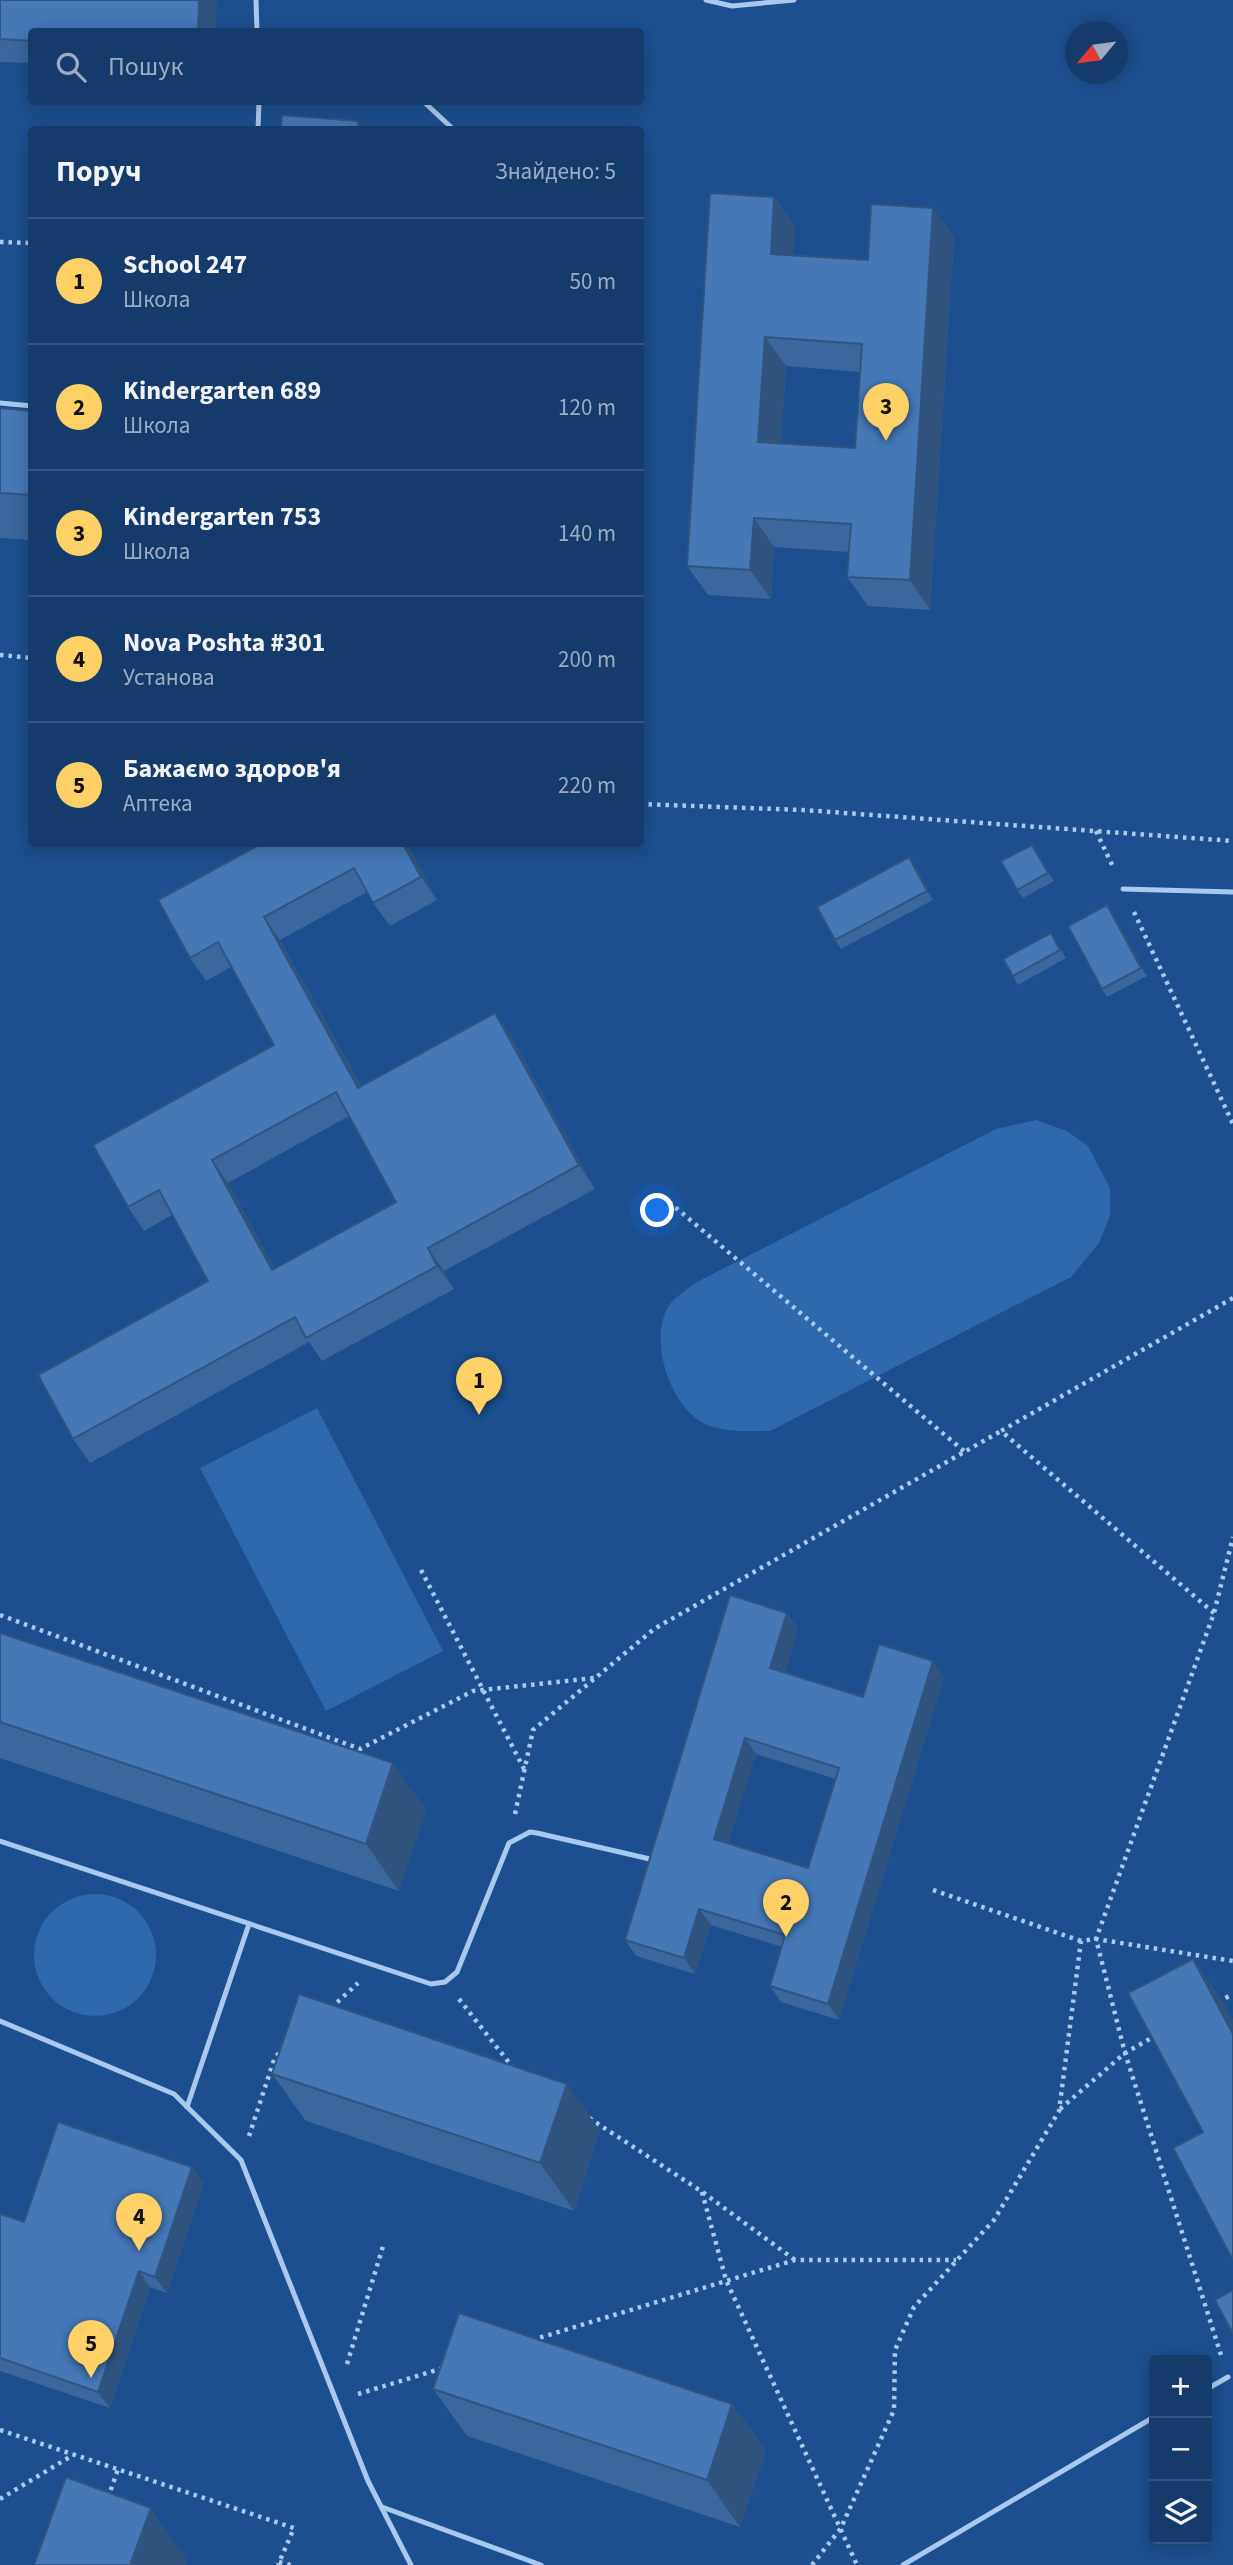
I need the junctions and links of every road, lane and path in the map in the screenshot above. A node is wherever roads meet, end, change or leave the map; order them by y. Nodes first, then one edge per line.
1 (256, 0) edge
2 (706, 0) edge
3 (794, 0) edge
4 (257, 28) edge
5 (259, 105) edge
6 (427, 105) edge
7 (258, 126) edge
8 (450, 126) edge
9 (0, 242) edge
10 (28, 243) edge
11 (0, 403) edge
12 (28, 406) edge
13 (0, 655) edge
14 (28, 657) edge
15 (644, 804) edge
16 (1096, 831) junction
17 (1233, 841) edge
18 (1123, 889) junction
19 (1233, 892) edge
20 (1233, 1124) edge
21 (669, 1202) dead end
22 (1233, 1298) edge
23 (1001, 1431) junction
24 (965, 1452) junction
25 (1233, 1537) edge
26 (421, 1570) dead end
27 (1214, 1613) junction
28 (0, 1615) edge
29 (595, 1678) junction
30 (524, 1770) junction
31 (0, 1841) edge
32 (509, 1843) junction
33 (650, 1859) edge
34 (933, 1890) dead end
35 (249, 1924) junction
36 (1096, 1939) junction
37 (1081, 1941) junction
38 (1233, 1961) edge
39 (376, 1967) junction
40 (445, 1982) junction
41 (1233, 1994) edge
42 (1209, 2007) edge
43 (326, 2012) edge
44 (0, 2021) edge
45 (1161, 2033) edge
46 (285, 2048) edge
47 (1125, 2053) junction
48 (524, 2075) edge
49 (187, 2106) junction
50 (580, 2111) dead end
51 (1059, 2111) junction
52 (241, 2160) junction
53 (701, 2191) junction
54 (384, 2243) dead end
55 (795, 2260) junction
56 (957, 2260) junction
57 (726, 2280) junction
58 (531, 2340) edge
59 (453, 2365) edge
60 (1228, 2377) joint
61 (1212, 2386) edge
62 (336, 2401) junction
63 (1152, 2418) edge
64 (0, 2430) edge
65 (74, 2454) junction
66 (118, 2469) junction
67 (0, 2499) edge
68 (105, 2505) edge
69 (382, 2507) junction
70 (841, 2528) junction
71 (279, 2563) edge
72 (291, 2565) edge
73 (411, 2565) edge
74 (541, 2565) edge
75 (812, 2565) edge
76 (857, 2565) edge
77 (903, 2565) edge

1 - 4 lane
2 - 3 lane
5 - 7 lane
6 - 8 lane
9 - 10 path
11 - 12 lane
13 - 14 path
15 - 16 path
16 - 17 path
16 - 18 path
18 - 19 lane
18 - 20 path
21 - 24 path
22 - 23 path
23 - 24 path
23 - 27 path
24 - 29 path
25 - 27 path
26 - 30 path
27 - 36 path
28 - 29 path
29 - 30 path
30 - 32 path
31 - 35 lane
32 - 33 lane
32 - 40 lane
34 - 37 path
35 - 39 lane
35 - 49 lane
36 - 37 path
36 - 38 path
36 - 47 path
37 - 51 path
39 - 40 lane
39 - 43 path
40 - 48 path
41 - 42 path
44 - 49 lane
45 - 47 path
46 - 52 path
47 - 51 path
47 - 60 path
49 - 52 lane
50 - 53 path
51 - 56 path
52 - 62 lane
53 - 55 path
53 - 57 path
54 - 62 path
55 - 56 path
55 - 57 path
56 - 70 path
57 - 58 path
57 - 70 path
59 - 62 path
60 - 61 lane
62 - 69 lane
63 - 77 lane
64 - 65 path
65 - 66 path
65 - 67 path
66 - 68 path
66 - 71 path
69 - 73 lane
69 - 74 lane
70 - 75 path
70 - 76 path
71 - 72 path

